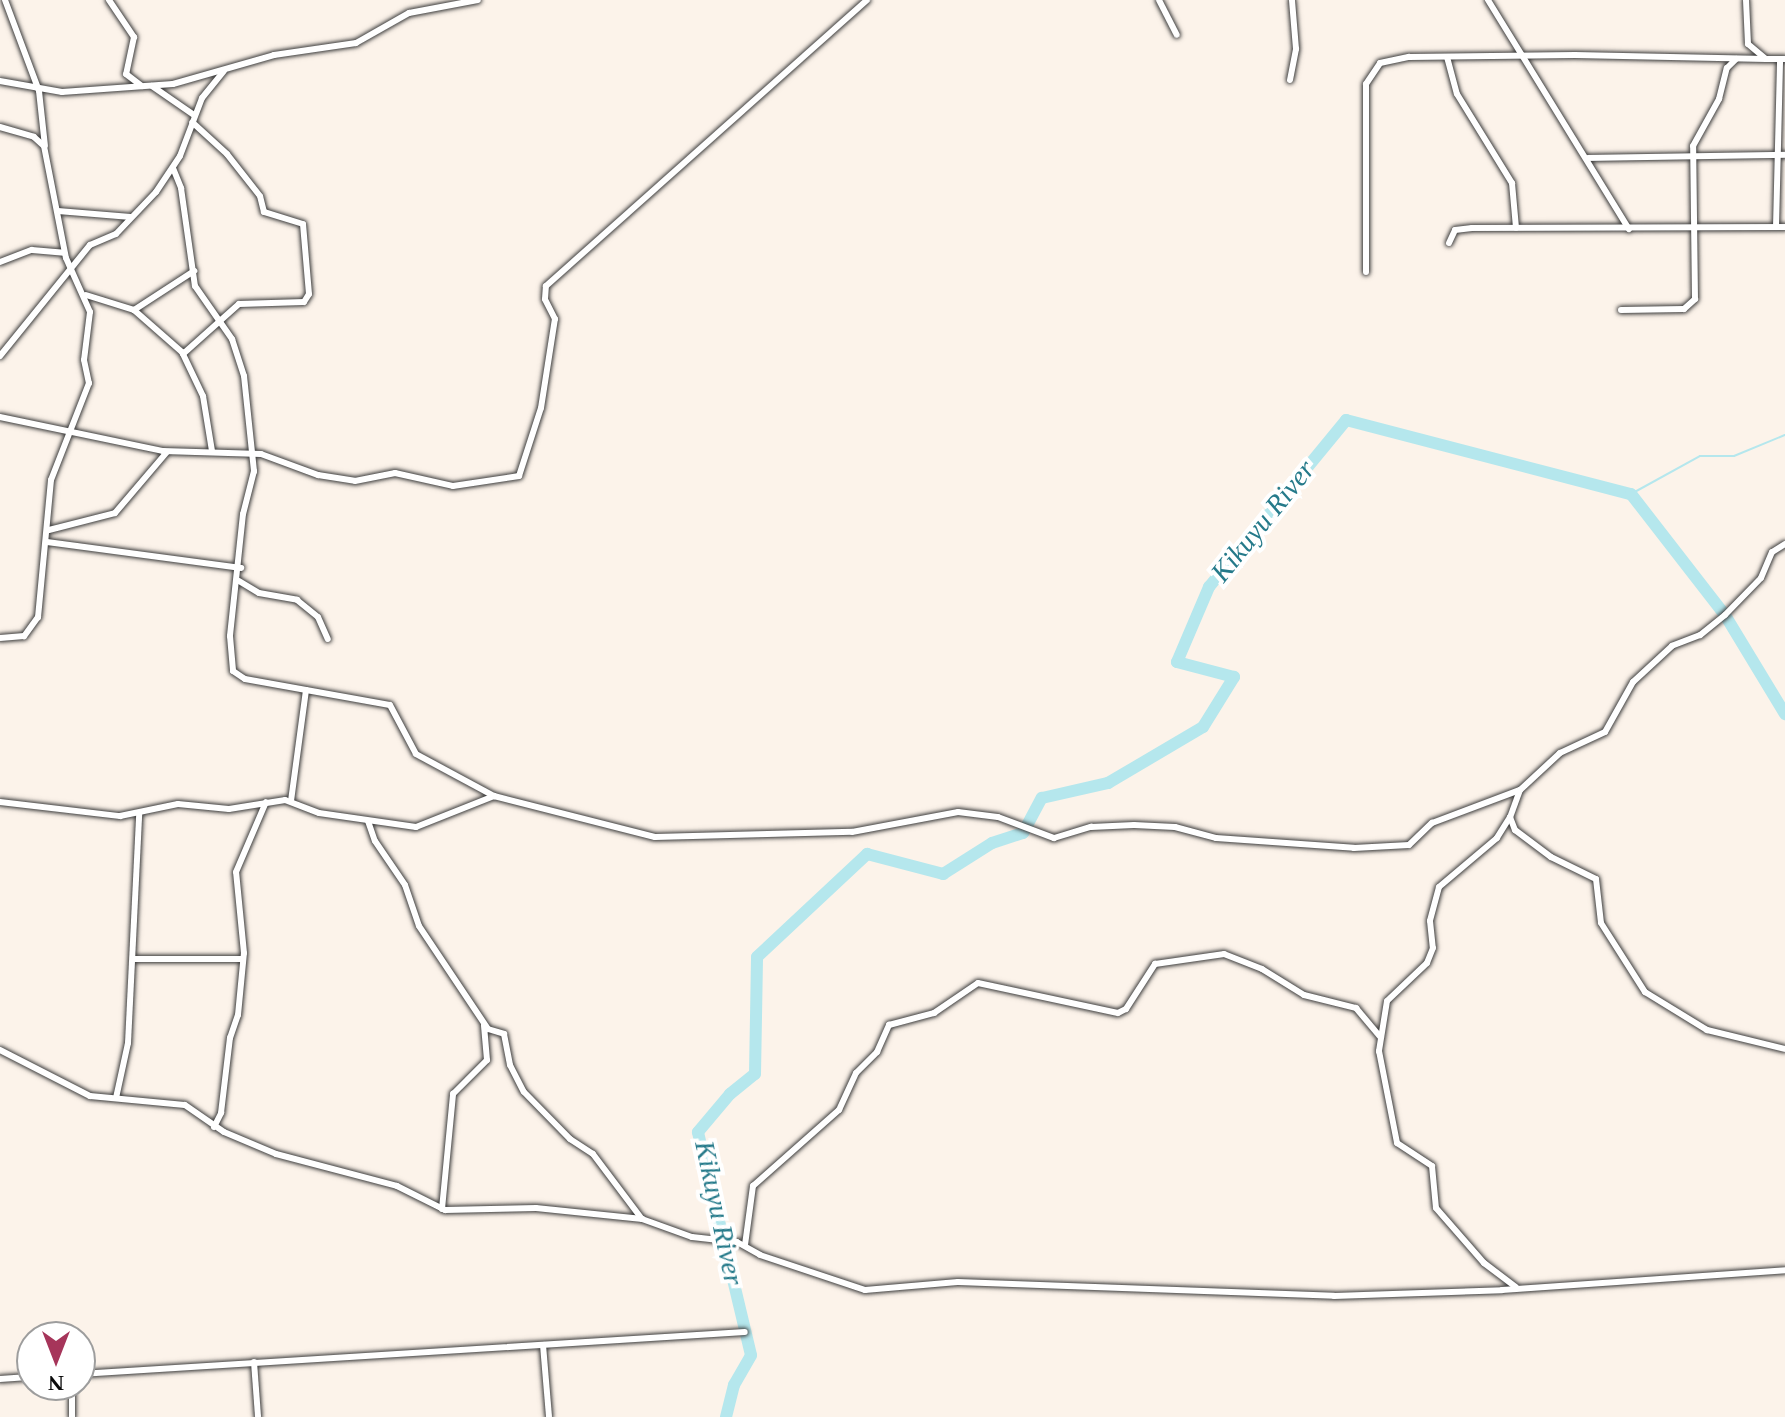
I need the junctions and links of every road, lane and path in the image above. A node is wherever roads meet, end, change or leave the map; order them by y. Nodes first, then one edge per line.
1 (5, 0) edge
2 (109, 0) edge
3 (478, 0) edge
4 (867, 0) edge
5 (1159, 0) edge
6 (1292, 0) edge
7 (1488, 0) edge
8 (1746, 0) edge
9 (1177, 35) dead end
10 (1519, 56) junction
11 (1447, 57) junction
12 (1736, 59) junction
13 (1766, 59) junction
14 (1783, 59) edge
15 (225, 70) junction
16 (1290, 80) dead end
17 (0, 81) edge
18 (142, 86) junction
19 (152, 86) junction
20 (39, 91) junction
21 (193, 119) junction
22 (0, 127) edge
23 (46, 151) junction
24 (1781, 154) edge
25 (1693, 155) junction
26 (1588, 158) junction
27 (173, 168) junction
28 (58, 211) junction
29 (131, 217) junction
30 (1776, 227) junction
31 (1785, 227) edge
32 (1516, 228) junction
33 (1629, 229) junction
34 (1694, 230) junction
35 (1449, 243) dead end
36 (64, 253) junction
37 (0, 262) edge
38 (194, 271) junction
39 (1366, 272) dead end
40 (70, 273) junction
41 (86, 295) junction
42 (134, 310) junction
43 (1621, 310) dead end
44 (215, 320) junction
45 (183, 354) junction
46 (0, 356) edge
47 (0, 417) edge
48 (73, 430) junction
49 (212, 451) junction
50 (167, 452) junction
51 (251, 454) junction
52 (49, 530) junction
53 (47, 542) junction
54 (1785, 544) edge
55 (241, 568) junction
56 (239, 581) junction
57 (0, 638) edge
58 (328, 639) dead end
59 (306, 690) junction
60 (1520, 790) junction
61 (494, 796) junction
62 (291, 801) junction
63 (0, 802) edge
64 (266, 802) junction
65 (139, 814) junction
66 (1510, 817) junction
67 (368, 821) junction
68 (133, 959) junction
69 (243, 959) junction
70 (483, 1022) junction
71 (1380, 1037) junction
72 (1785, 1049) edge
73 (0, 1050) edge
74 (116, 1098) junction
75 (214, 1127) junction
76 (442, 1209) junction
77 (642, 1219) junction
78 (745, 1245) junction
79 (1785, 1270) edge
80 (1516, 1287) junction
81 (745, 1332) dead end
82 (543, 1345) junction
83 (254, 1362) junction
84 (96, 1373) edge
85 (258, 1417) edge
86 (549, 1417) edge

1 - 20 street
2 - 18 street
3 - 15 street
4 - 51 street
5 - 9 street
6 - 16 street
7 - 10 street
8 - 13 street
10 - 11 street
10 - 12 street
10 - 26 street
11 - 32 street
11 - 39 street
12 - 13 street
12 - 25 street
13 - 14 street
14 - 24 street
15 - 19 street
15 - 21 street
17 - 20 street
18 - 19 street
18 - 20 street
19 - 21 street
20 - 23 street
21 - 27 street
21 - 44 street
22 - 23 street
23 - 28 street
24 - 25 street
24 - 30 street
25 - 26 street
25 - 34 street
26 - 33 street
27 - 29 street
27 - 38 street
28 - 29 street
28 - 36 street
29 - 40 street
30 - 31 street
30 - 34 street
32 - 33 street
32 - 35 street
33 - 34 street
34 - 43 street
36 - 37 street
36 - 40 street
38 - 42 street
38 - 44 street
40 - 41 street
40 - 46 street
41 - 42 street
41 - 48 street
42 - 45 street
44 - 45 street
44 - 51 street
45 - 49 street
47 - 48 street
48 - 50 street
48 - 52 street
49 - 50 street
49 - 51 street
50 - 52 street
51 - 55 street
52 - 53 street
53 - 55 street
53 - 57 street
54 - 60 street
55 - 56 street
56 - 58 street
56 - 59 street
59 - 61 street
59 - 62 street
60 - 61 street
60 - 66 street
61 - 67 street
62 - 64 street
62 - 67 street
63 - 65 street
64 - 65 street
64 - 69 street
65 - 68 street
66 - 71 street
66 - 72 street
67 - 70 street
68 - 69 street
68 - 74 street
69 - 75 street
70 - 76 street
70 - 77 street
71 - 78 street
71 - 80 street
73 - 74 street
74 - 75 street
75 - 76 street
76 - 77 street
77 - 78 street
78 - 80 street
79 - 80 street
81 - 82 street
82 - 83 street
82 - 86 street
83 - 84 street
83 - 85 street

